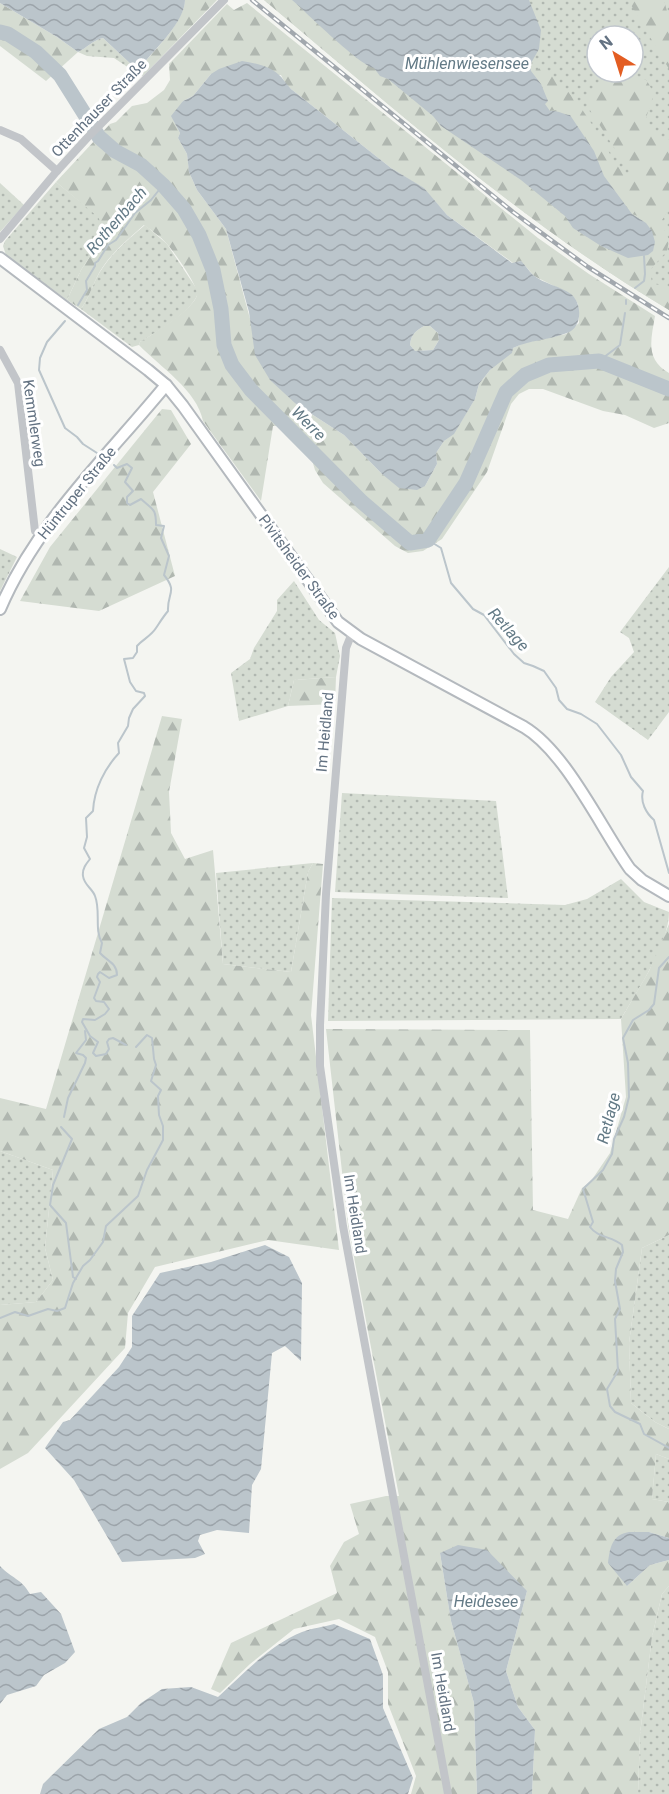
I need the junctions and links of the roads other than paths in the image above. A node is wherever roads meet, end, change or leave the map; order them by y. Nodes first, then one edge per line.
1 (224, 0) edge
2 (0, 130) edge
3 (57, 171) junction
4 (0, 240) edge
5 (0, 258) edge
6 (0, 350) edge
7 (166, 385) junction
8 (42, 534) junction
9 (0, 609) edge
10 (352, 633) junction
11 (669, 896) edge
12 (448, 1794) edge

1 - 3 street, Ottenhauser Straße
2 - 3 street
3 - 4 street, Ottenhauser Straße
5 - 7 main road, Pivitsheider Straße
6 - 8 street, Kemmlerweg
7 - 8 main road, Hüntruper Straße
7 - 10 main road, Pivitsheider Straße
8 - 9 main road, Hüntruper Straße
10 - 11 main road, Pivitsheider Straße
10 - 12 street, Im Heidland

